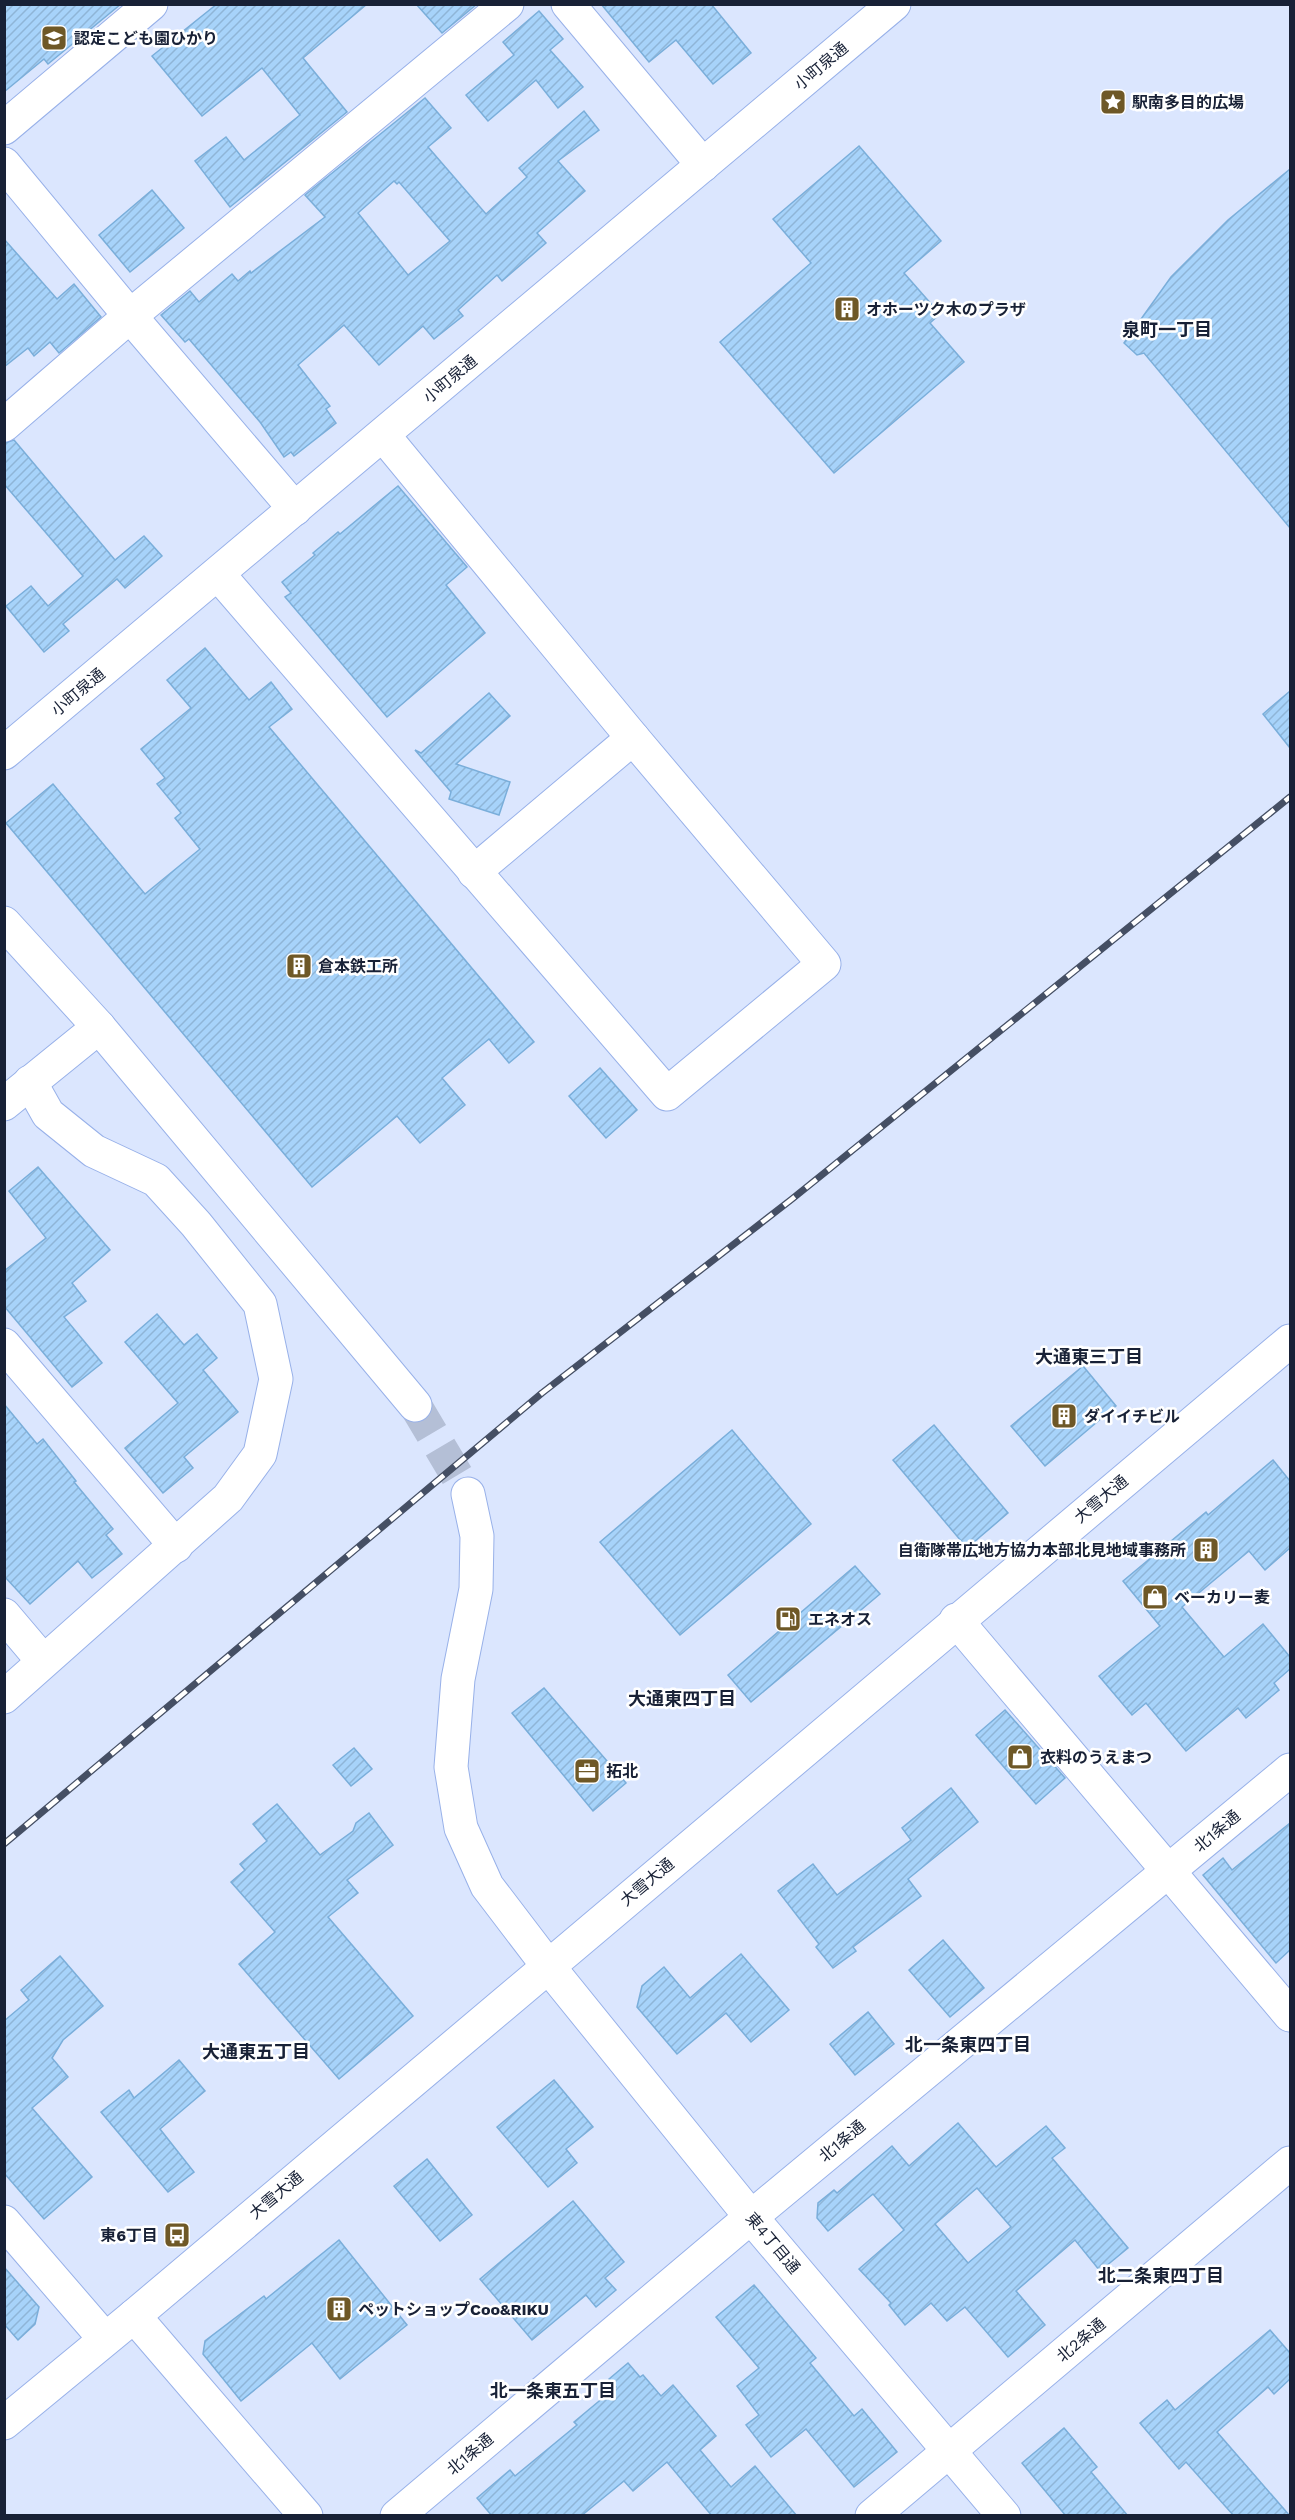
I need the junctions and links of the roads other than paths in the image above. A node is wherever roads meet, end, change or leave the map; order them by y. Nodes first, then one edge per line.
1 (151, 4) edge
2 (507, 4) edge
3 (568, 4) edge
4 (894, 4) edge
5 (4, 129) edge
6 (4, 164) edge
7 (703, 165) junction
8 (130, 316) junction
9 (4, 424) edge
10 (383, 435) junction
11 (296, 509) junction
12 (218, 574) junction
13 (633, 738) junction
14 (4, 753) edge
15 (474, 872) junction
16 (4, 923) edge
17 (99, 1027) junction
18 (30, 1082) junction
19 (4, 1104) edge
20 (1290, 1341) edge
21 (4, 1345) edge
22 (415, 1405) tunnel mouth
23 (468, 1494) tunnel mouth
24 (176, 1546) junction
25 (4, 1615) edge
26 (956, 1620) junction
27 (43, 1661) junction
28 (4, 1697) edge
29 (1290, 1770) edge
30 (1169, 1871) junction
31 (548, 1966) junction
32 (1290, 2015) edge
33 (1290, 2163) edge
34 (751, 2217) junction
35 (4, 2222) edge
36 (134, 2316) junction
37 (105, 2339) junction
38 (4, 2423) edge
39 (950, 2450) junction
40 (306, 2516) edge
41 (397, 2516) edge
42 (872, 2516) edge
43 (1004, 2516) edge

1 - 5 main road
2 - 8 main road
3 - 7 main road
4 - 7 main road, 小町泉通
6 - 8 main road
7 - 10 main road, 小町泉通
8 - 9 main road
8 - 11 main road
10 - 11 main road, 小町泉通
10 - 13 main road
11 - 12 main road, 小町泉通
12 - 14 main road, 小町泉通
12 - 15 main road
13 - 15 main road
13 - 15 main road
16 - 17 main road
17 - 18 main road
17 - 22 main road
18 - 19 main road
18 - 24 main road
20 - 26 main road, 大雪大通
21 - 24 main road
23 - 31 main road, 東4丁目通
24 - 27 main road
25 - 27 main road
26 - 30 main road
26 - 31 main road, 大雪大通
27 - 28 main road
29 - 30 main road, 北1条通
30 - 32 main road
30 - 34 main road, 北1条通
31 - 34 main road, 東4丁目通
31 - 36 main road, 大雪大通
33 - 39 main road, 北2条通
34 - 39 main road, 東4丁目通
34 - 41 main road, 北1条通
35 - 37 main road
36 - 37 main road, 大雪大通
36 - 40 main road
37 - 38 main road, 大雪大通
39 - 42 main road, 北2条通
39 - 43 main road, 東4丁目通

